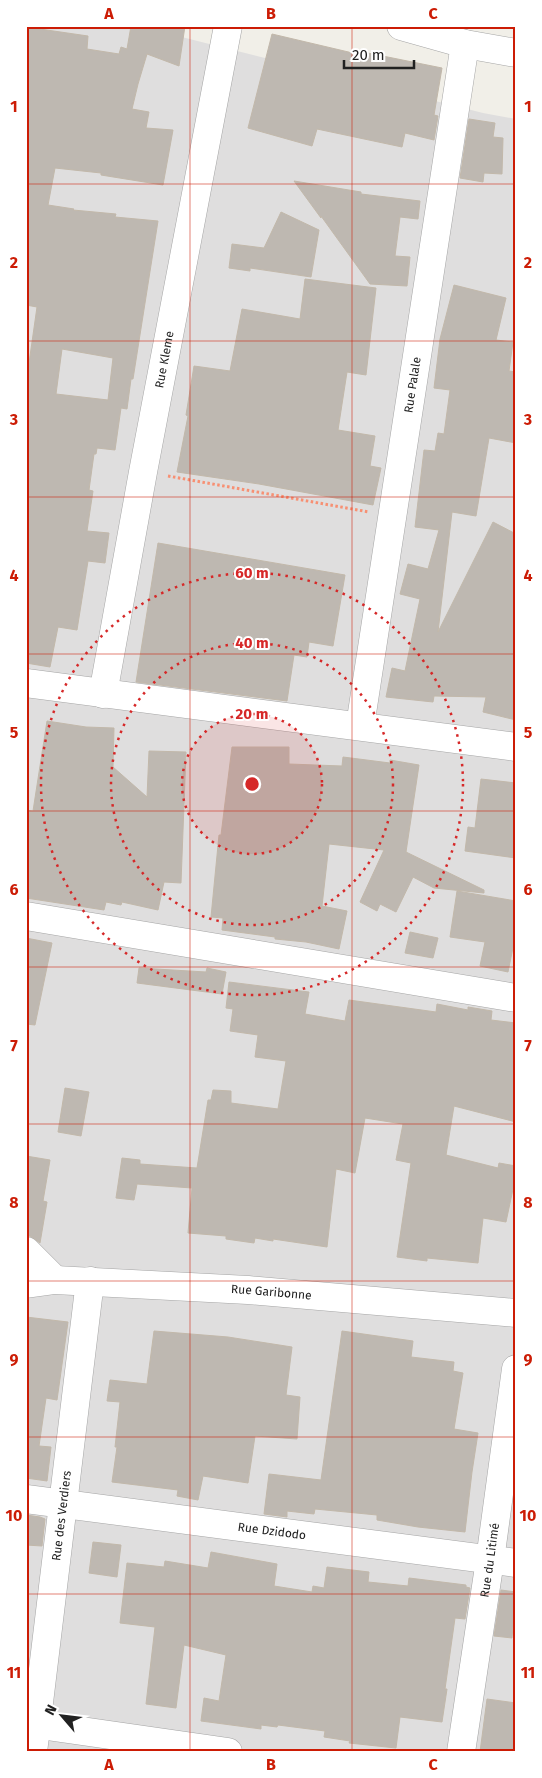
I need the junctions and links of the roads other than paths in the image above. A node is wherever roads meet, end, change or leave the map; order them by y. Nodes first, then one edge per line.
1 (228, 26) edge
2 (401, 26) edge
3 (465, 44) junction
4 (516, 53) edge
5 (26, 683) edge
6 (103, 694) junction
7 (360, 726) junction
8 (516, 747) edge
9 (26, 916) edge
10 (516, 998) edge
11 (26, 1251) edge
12 (55, 1280) junction
13 (90, 1281) junction
14 (26, 1284) edge
15 (516, 1313) edge
16 (516, 1369) edge
17 (26, 1499) edge
18 (62, 1504) junction
19 (503, 1561) edge
20 (31, 1724) edge
21 (33, 1752) edge
22 (228, 1752) edge
23 (461, 1752) edge

1 - 6 street, Rue Kleme
2 - 3 street
3 - 4 street
3 - 7 street, Rue Palale
5 - 6 street
6 - 7 street
7 - 8 street
9 - 10 street
11 - 12 street
12 - 13 street, Rue Garibonne
12 - 14 street, Rue Garibonne
13 - 15 street, Rue Garibonne
13 - 18 street, Rue des Verdiers
16 - 19 street, Rue du Litimé
17 - 18 street, Rue Dzidodo
18 - 19 street, Rue Dzidodo
18 - 20 street, Rue des Verdiers
19 - 23 street, Rue du Litimé
20 - 21 street, Rue des Verdiers
20 - 22 street

